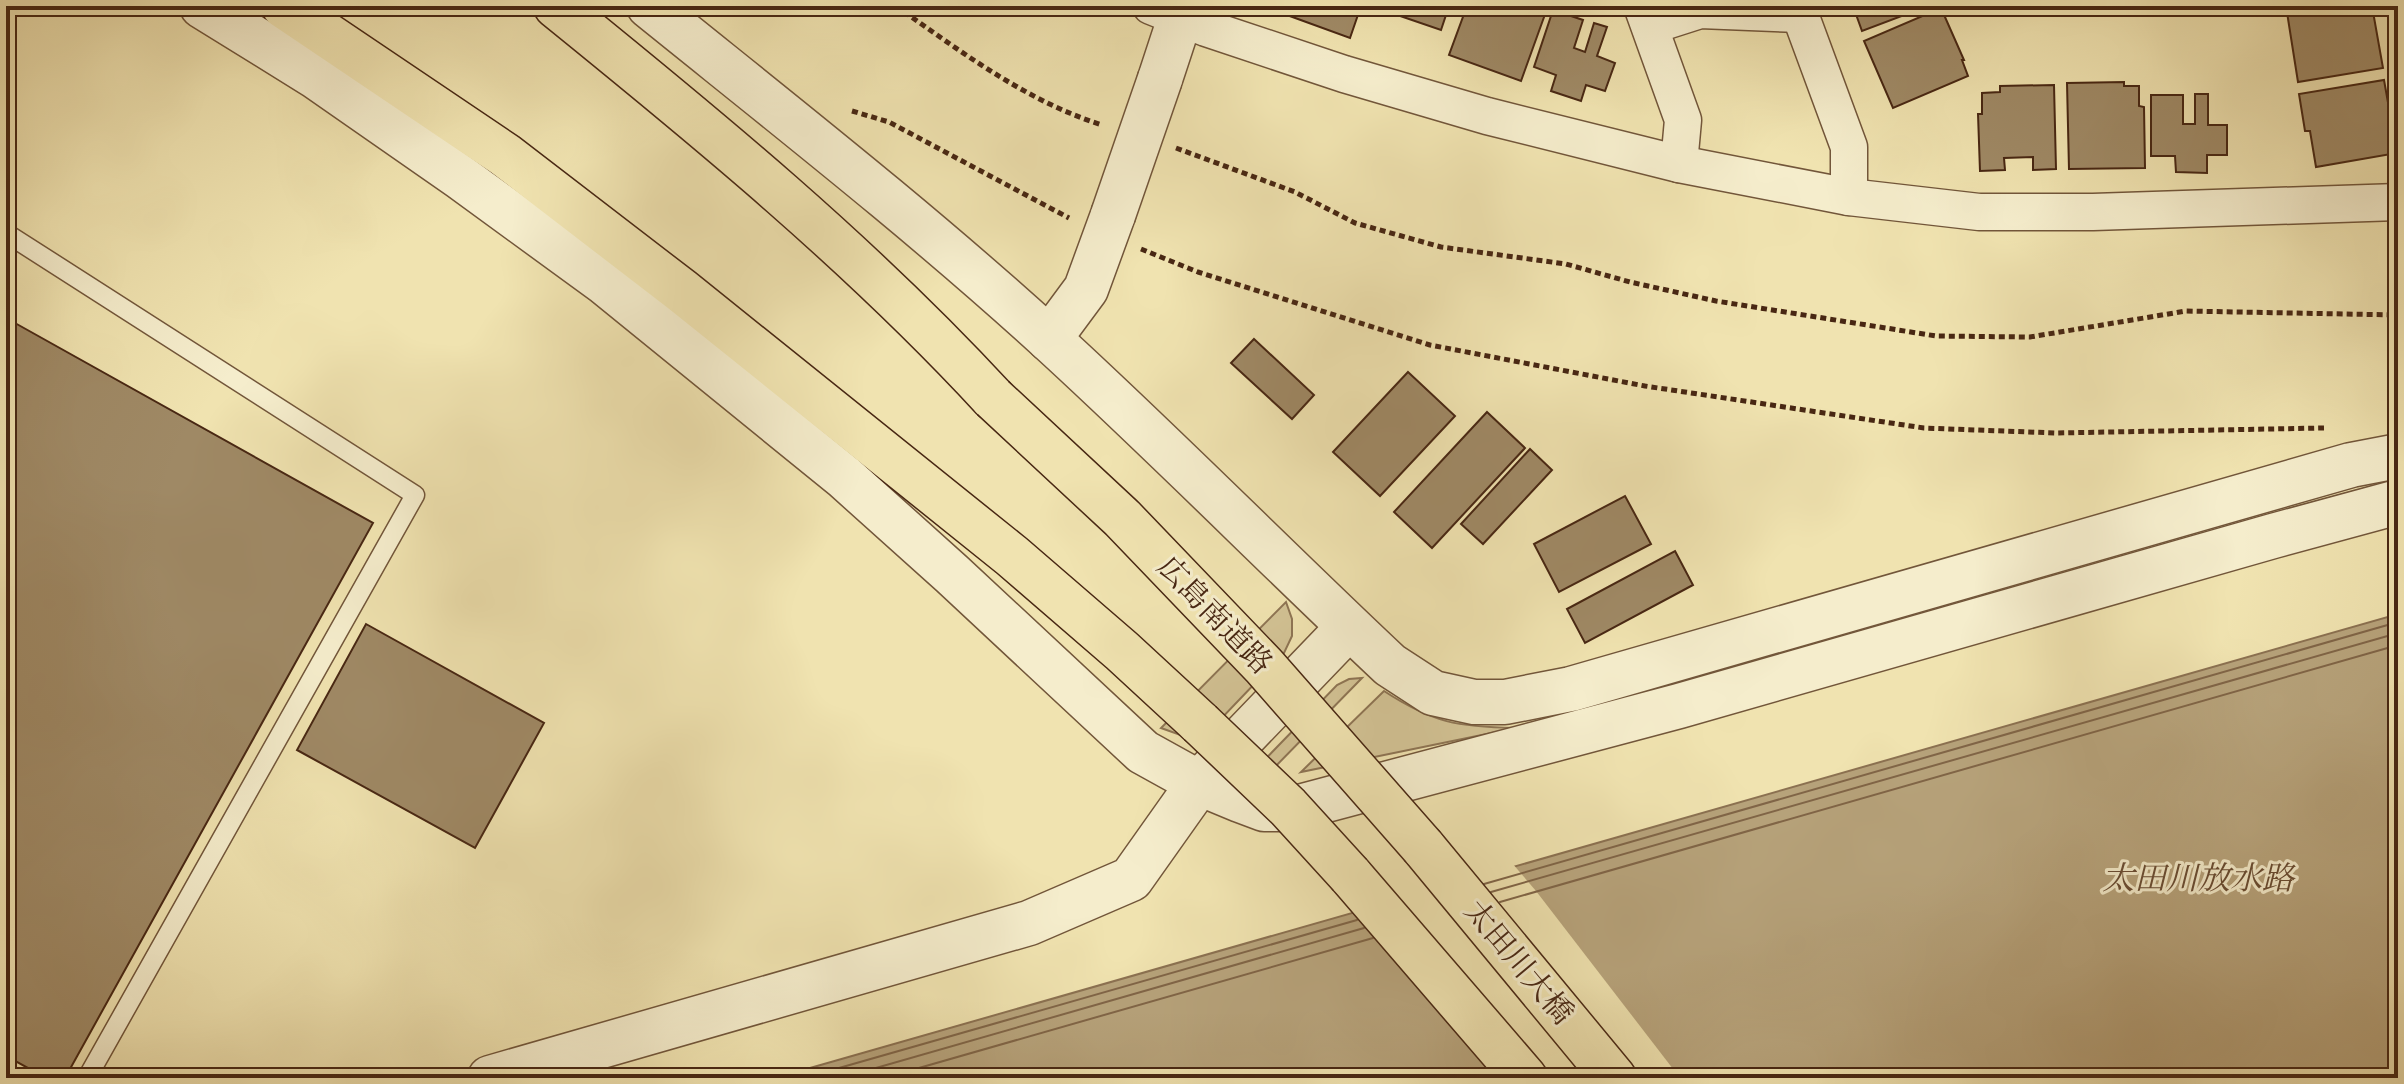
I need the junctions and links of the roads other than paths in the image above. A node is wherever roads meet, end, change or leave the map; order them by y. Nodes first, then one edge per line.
1 (202, 6) edge
2 (284, 6) edge
3 (556, 6) edge
4 (649, 6) edge
5 (1172, 10) edge
6 (1798, 10) edge
7 (1646, 16) edge
8 (1679, 164) junction
9 (1849, 197) junction
10 (2398, 202) edge
11 (6, 233) edge
12 (1049, 339) junction
13 (2398, 456) edge
14 (2398, 502) edge
15 (1349, 627) junction
16 (1199, 783) junction
17 (1423, 847) joint
18 (87, 1078) edge
19 (490, 1078) edge
20 (1525, 1078) edge
21 (1614, 1078) edge

1 - 16 street
2 - 20 highway, bridge
3 - 17 highway, 広島南道路, bridge
4 - 12 street
5 - 8 street
5 - 12 street, bridge
6 - 7 street
6 - 9 street
7 - 8 street
8 - 9 street
9 - 10 street
11 - 18 lane
12 - 15 street
13 - 15 street
14 - 16 street
15 - 16 street
16 - 19 street
17 - 21 highway, 太田川大橋

